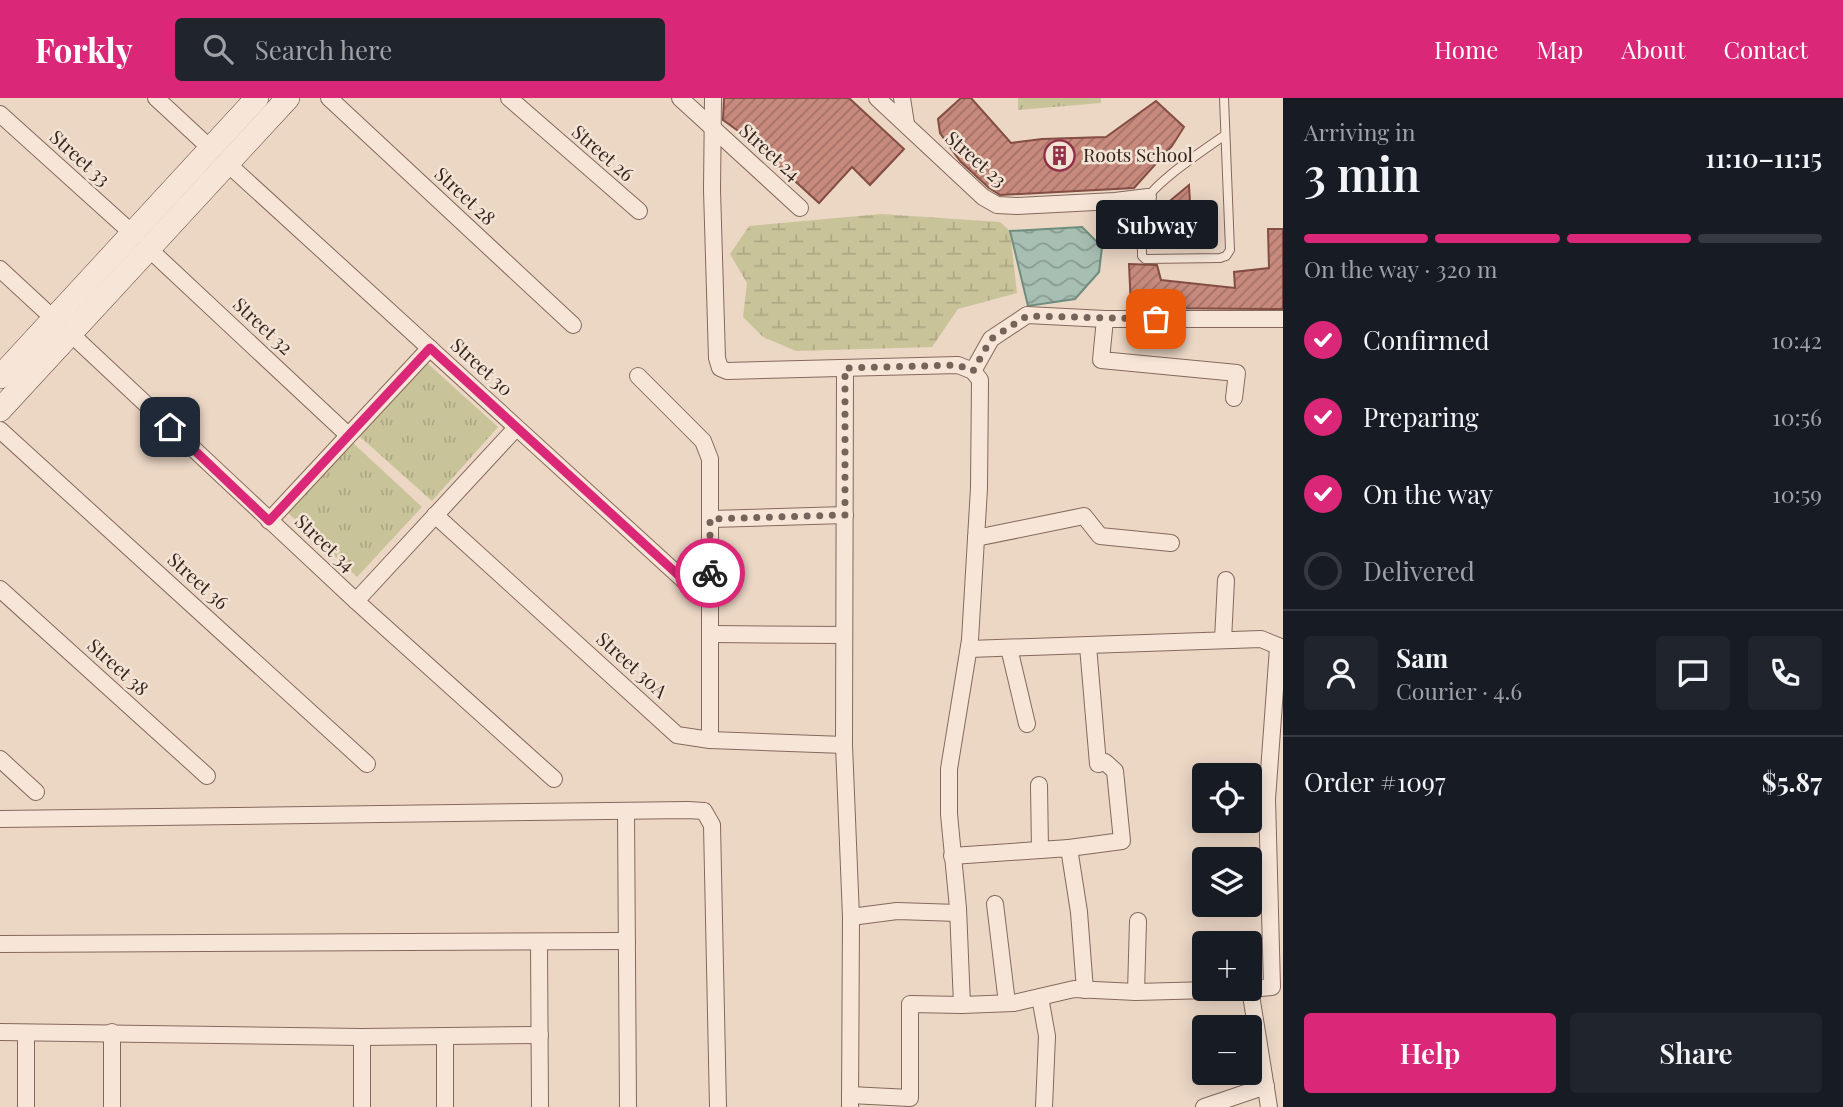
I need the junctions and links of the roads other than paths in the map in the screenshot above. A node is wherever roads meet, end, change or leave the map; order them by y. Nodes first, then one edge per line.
1 (156, 98) edge
2 (257, 98) edge
3 (288, 98) edge
4 (329, 98) edge
5 (509, 98) edge
6 (680, 98) edge
7 (713, 98) edge
8 (877, 98) edge
9 (902, 98) edge
10 (1224, 98) edge
11 (0, 114) edge
12 (235, 121) junction
13 (906, 124) junction
14 (713, 129) junction
15 (1226, 135) junction
16 (251, 138) junction
17 (210, 148) junction
18 (228, 164) junction
19 (1148, 197) junction
20 (800, 208) dead end
21 (639, 211) dead end
22 (132, 233) junction
23 (149, 249) junction
24 (0, 269) edge
25 (54, 319) junction
26 (1105, 319) junction
27 (1283, 319) edge
28 (573, 325) dead end
29 (71, 334) junction
30 (430, 348) junction
31 (845, 368) junction
32 (973, 371) junction
33 (638, 376) dead end
34 (0, 377) edge
35 (1234, 398) dead end
36 (0, 410) edge
37 (516, 428) junction
38 (0, 430) edge
39 (348, 435) junction
40 (435, 515) junction
41 (845, 515) junction
42 (710, 519) junction
43 (269, 521) junction
44 (976, 538) junction
45 (1171, 542) dead end
46 (1226, 580) dead end
47 (0, 589) edge
48 (709, 596) junction
49 (356, 601) junction
50 (710, 634) junction
51 (844, 635) junction
52 (1223, 640) junction
53 (1088, 646) junction
54 (1009, 648) junction
55 (1280, 648) edge
56 (969, 649) junction
57 (1027, 724) dead end
58 (710, 740) junction
59 (844, 745) junction
60 (0, 759) edge
61 (367, 764) dead end
62 (207, 776) dead end
63 (554, 779) dead end
64 (1039, 786) dead end
65 (36, 792) dead end
66 (626, 811) junction
67 (0, 819) edge
68 (1069, 848) junction
69 (1040, 850) junction
70 (953, 856) junction
71 (995, 904) dead end
72 (958, 912) junction
73 (850, 917) junction
74 (1138, 921) dead end
75 (627, 941) junction
76 (539, 942) junction
77 (0, 944) edge
78 (1277, 983) edge
79 (1085, 989) junction
80 (1192, 991) edge
81 (1136, 992) junction
82 (1040, 997) junction
83 (1251, 1001) edge
84 (1007, 1003) junction
85 (962, 1005) junction
86 (0, 1032) edge
87 (112, 1032) junction
88 (26, 1033) junction
89 (540, 1035) junction
90 (445, 1036) junction
91 (362, 1037) junction
92 (1266, 1086) junction
93 (850, 1101) edge
94 (26, 1107) edge
95 (112, 1107) edge
96 (362, 1107) edge
97 (445, 1107) edge
98 (540, 1107) edge
99 (628, 1107) edge
100 (718, 1107) edge
101 (1044, 1107) edge
102 (1204, 1107) edge
103 (1269, 1107) edge

1 - 17 street
2 - 12 street
3 - 16 street
4 - 28 street, Street 28
5 - 21 street, Street 26
6 - 14 street, Street 24
7 - 14 street
8 - 13 street, Street 23
9 - 13 street
10 - 15 lane
11 - 22 street, Street 33
12 - 16 street
12 - 17 street
13 - 19 street, Street 23
14 - 20 street, Street 24
14 - 31 street
15 - 19 lane
15 - 19 lane
16 - 18 street
17 - 22 street
18 - 23 street
18 - 30 street, Street 30
22 - 25 street
23 - 29 street
23 - 39 street, Street 32
24 - 25 street
25 - 34 street
26 - 27 street
26 - 32 street
26 - 35 street
29 - 36 street
29 - 43 street, Street 34
30 - 37 street, Street 30
30 - 39 street
31 - 32 street
31 - 41 street
32 - 44 street
33 - 42 street
37 - 40 street
37 - 48 street, Street 30
38 - 61 street, Street 36
39 - 43 street
40 - 49 street
40 - 58 street, Street 30A
41 - 42 street
41 - 51 street
42 - 48 street
43 - 49 street, Street 34
44 - 45 street
44 - 56 street
46 - 52 street
47 - 62 street, Street 38
48 - 50 street
49 - 63 street, Street 34
50 - 51 street
50 - 58 street
51 - 59 street
52 - 53 street
52 - 55 street
53 - 54 street
53 - 68 street
54 - 56 street
54 - 57 street
55 - 78 street
56 - 70 street
58 - 59 street, Street 30A
59 - 73 street
60 - 65 street
64 - 69 street
66 - 67 street
66 - 75 street
66 - 100 street
68 - 69 street
68 - 79 street
69 - 70 street
70 - 72 street
71 - 84 street
72 - 73 street
72 - 85 street
73 - 93 street
74 - 81 street
75 - 76 street
75 - 99 street
76 - 77 street
76 - 89 street
79 - 81 street
79 - 82 street
80 - 81 street
82 - 84 street
82 - 101 street
83 - 92 street
84 - 85 street
85 - 93 street
86 - 88 street
87 - 88 street
87 - 91 street
87 - 95 street
88 - 94 street
89 - 90 street
89 - 98 street
90 - 91 street
90 - 97 street
91 - 96 street
92 - 102 street
92 - 103 street

